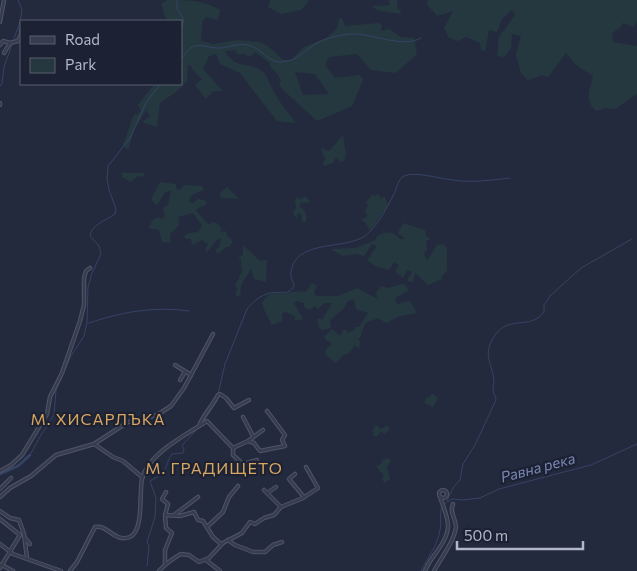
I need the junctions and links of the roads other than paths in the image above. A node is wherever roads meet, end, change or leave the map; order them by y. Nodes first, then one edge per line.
1 (4, 0) edge
2 (0, 22) edge
3 (20, 35) edge
4 (10, 43) junction
5 (0, 46) edge
6 (4, 53) dead end
7 (90, 268) dead end
8 (213, 334) dead end
9 (174, 365) dead end
10 (185, 372) junction
11 (191, 375) junction
12 (180, 380) dead end
13 (249, 400) dead end
14 (267, 411) dead end
15 (243, 417) dead end
16 (200, 426) junction
17 (264, 430) dead end
18 (253, 436) junction
19 (248, 441) junction
20 (94, 444) junction
21 (233, 448) junction
22 (257, 460) dead end
23 (243, 464) junction
24 (306, 467) dead end
25 (0, 471) edge
26 (235, 473) dead end
27 (295, 474) dead end
28 (12, 478) dead end
29 (142, 478) junction
30 (238, 486) dead end
31 (276, 487) dead end
32 (0, 489) edge
33 (264, 490) dead end
34 (166, 492) dead end
35 (267, 493) junction
36 (440, 496) junction
37 (0, 497) edge
38 (198, 497) dead end
39 (304, 497) junction
40 (444, 498) junction
41 (442, 503) junction
42 (453, 504) dead end
43 (281, 507) junction
44 (0, 511) edge
45 (174, 515) junction
46 (165, 516) junction
47 (0, 519) edge
48 (207, 528) junction
49 (24, 537) junction
50 (228, 540) junction
51 (282, 542) dead end
52 (0, 544) edge
53 (30, 544) dead end
54 (221, 544) junction
55 (10, 552) junction
56 (27, 558) junction
57 (206, 560) junction
58 (165, 564) junction
59 (1, 566) edge
60 (50, 569) edge
61 (14, 571) edge
62 (61, 571) edge
63 (70, 571) edge
64 (160, 571) edge
65 (220, 571) edge
66 (425, 571) edge
67 (434, 571) edge

1 - 2 street
3 - 4 street
4 - 5 street
4 - 6 street
7 - 25 street
8 - 11 street
9 - 10 street
10 - 11 street
10 - 12 street
11 - 20 street
13 - 16 street
14 - 19 street
15 - 18 street
16 - 21 street
16 - 29 street
17 - 18 street
18 - 19 street
19 - 21 street
20 - 29 street
20 - 37 street
21 - 23 street
22 - 23 street
23 - 26 street
24 - 39 street
27 - 39 street
28 - 32 street
29 - 63 street
30 - 48 street
31 - 35 street
33 - 35 street
34 - 46 street
35 - 43 street
36 - 40 street
36 - 40 street
36 - 41 street
38 - 45 street
39 - 43 street
40 - 41 street
41 - 66 street
42 - 67 street
43 - 50 street
44 - 49 street
45 - 46 street
45 - 48 street
46 - 58 street
47 - 55 street
48 - 54 street
49 - 53 street
49 - 56 street
50 - 51 street
50 - 54 street
52 - 55 street
54 - 57 street
55 - 56 street
55 - 59 street
56 - 60 street
57 - 58 street
57 - 65 street
58 - 64 street
59 - 61 street
60 - 62 street

